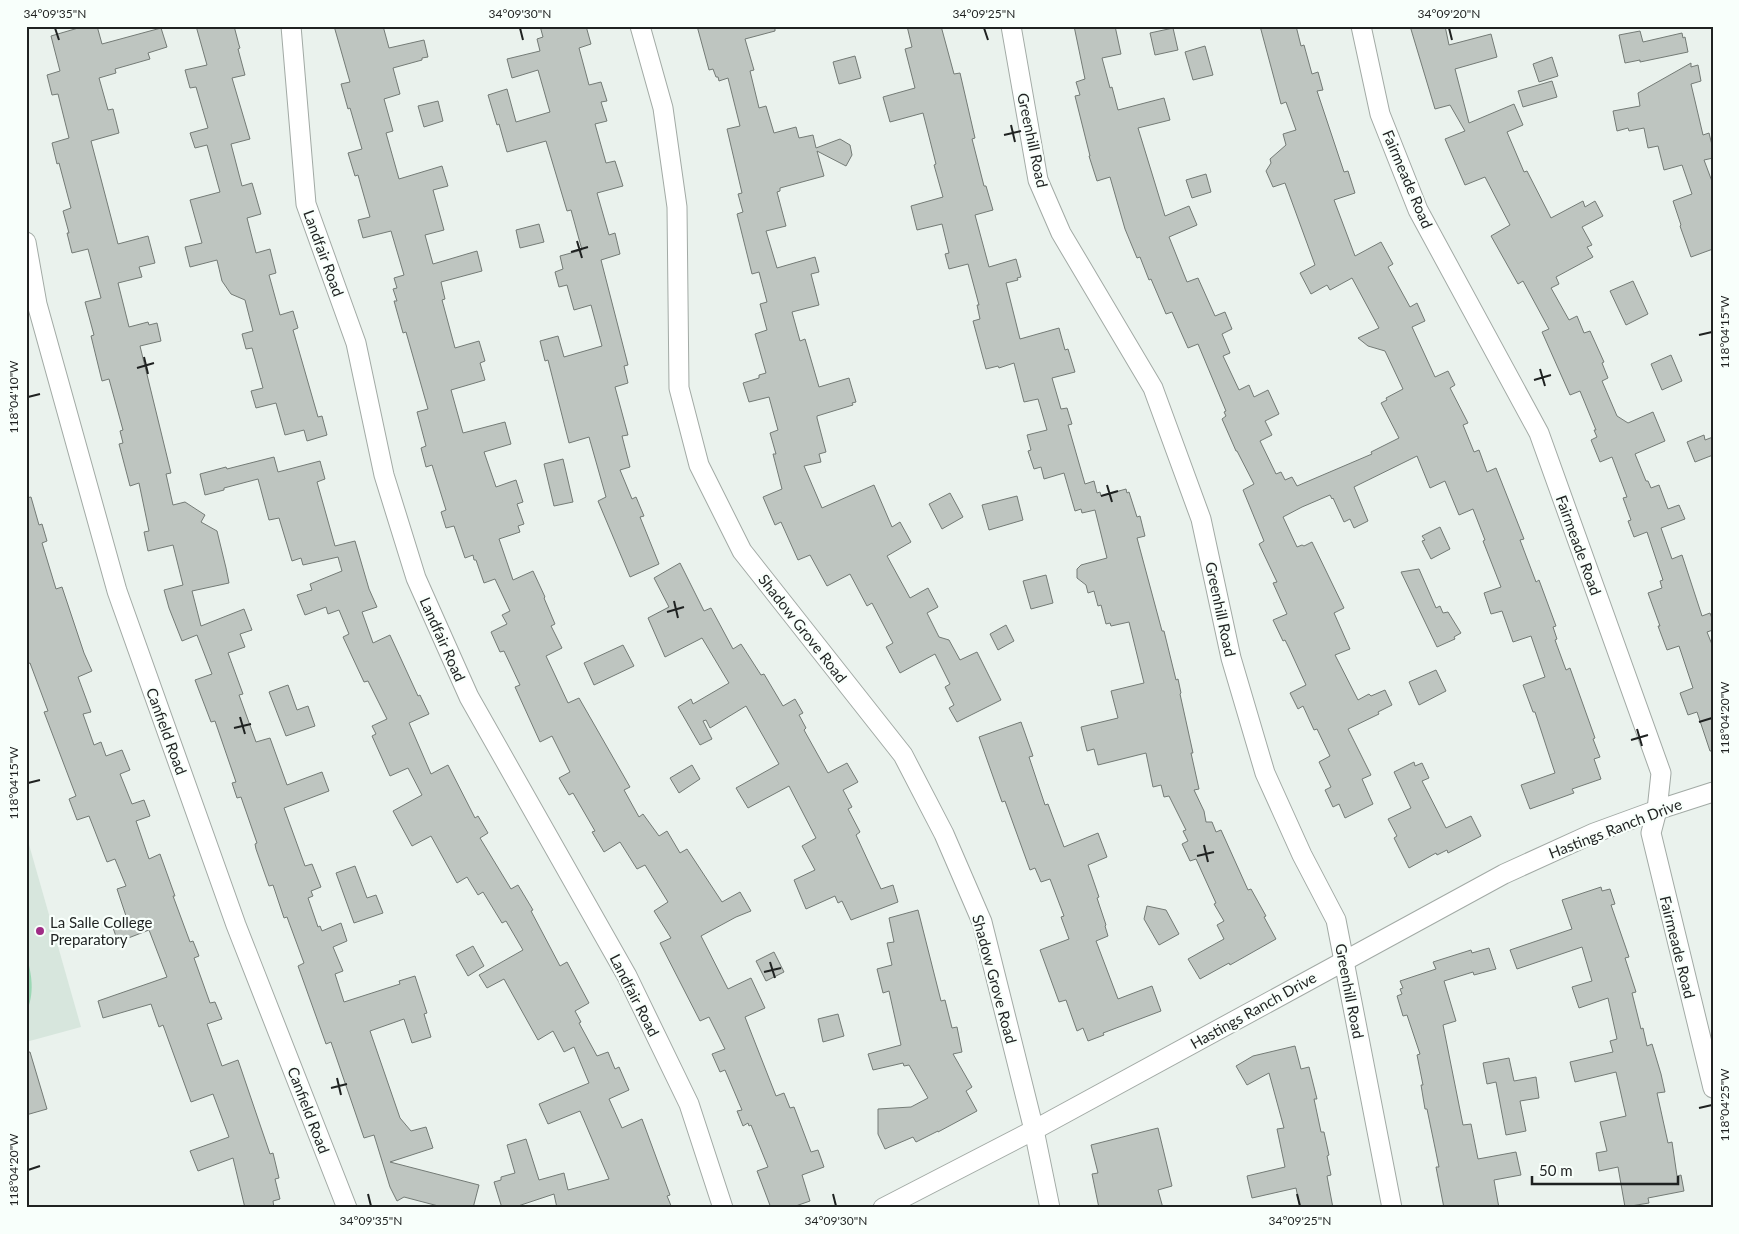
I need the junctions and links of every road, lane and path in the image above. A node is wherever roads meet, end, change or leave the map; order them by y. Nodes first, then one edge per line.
1 (291, 26) edge
2 (640, 26) edge
3 (1011, 26) edge
4 (1360, 26) edge
5 (26, 242) edge
6 (1713, 792) edge
7 (1657, 810) junction
8 (1344, 960) junction
9 (1713, 1088) edge
10 (1034, 1130) junction
11 (347, 1208) edge
12 (724, 1208) edge
13 (883, 1208) edge
14 (1050, 1208) edge
15 (1392, 1208) edge

1 - 12 street, Landfair Road
2 - 10 street, Shadow Grove Road
3 - 8 street, Greenhill Road
4 - 7 street, Fairmeade Road
5 - 11 street, Canfield Road
6 - 7 street, Hastings Ranch Drive
7 - 8 street, Hastings Ranch Drive
7 - 9 street, Fairmeade Road
8 - 10 street, Hastings Ranch Drive
8 - 15 street, Greenhill Road
10 - 13 street, Hastings Ranch Drive
10 - 14 street, Shadow Grove Road

